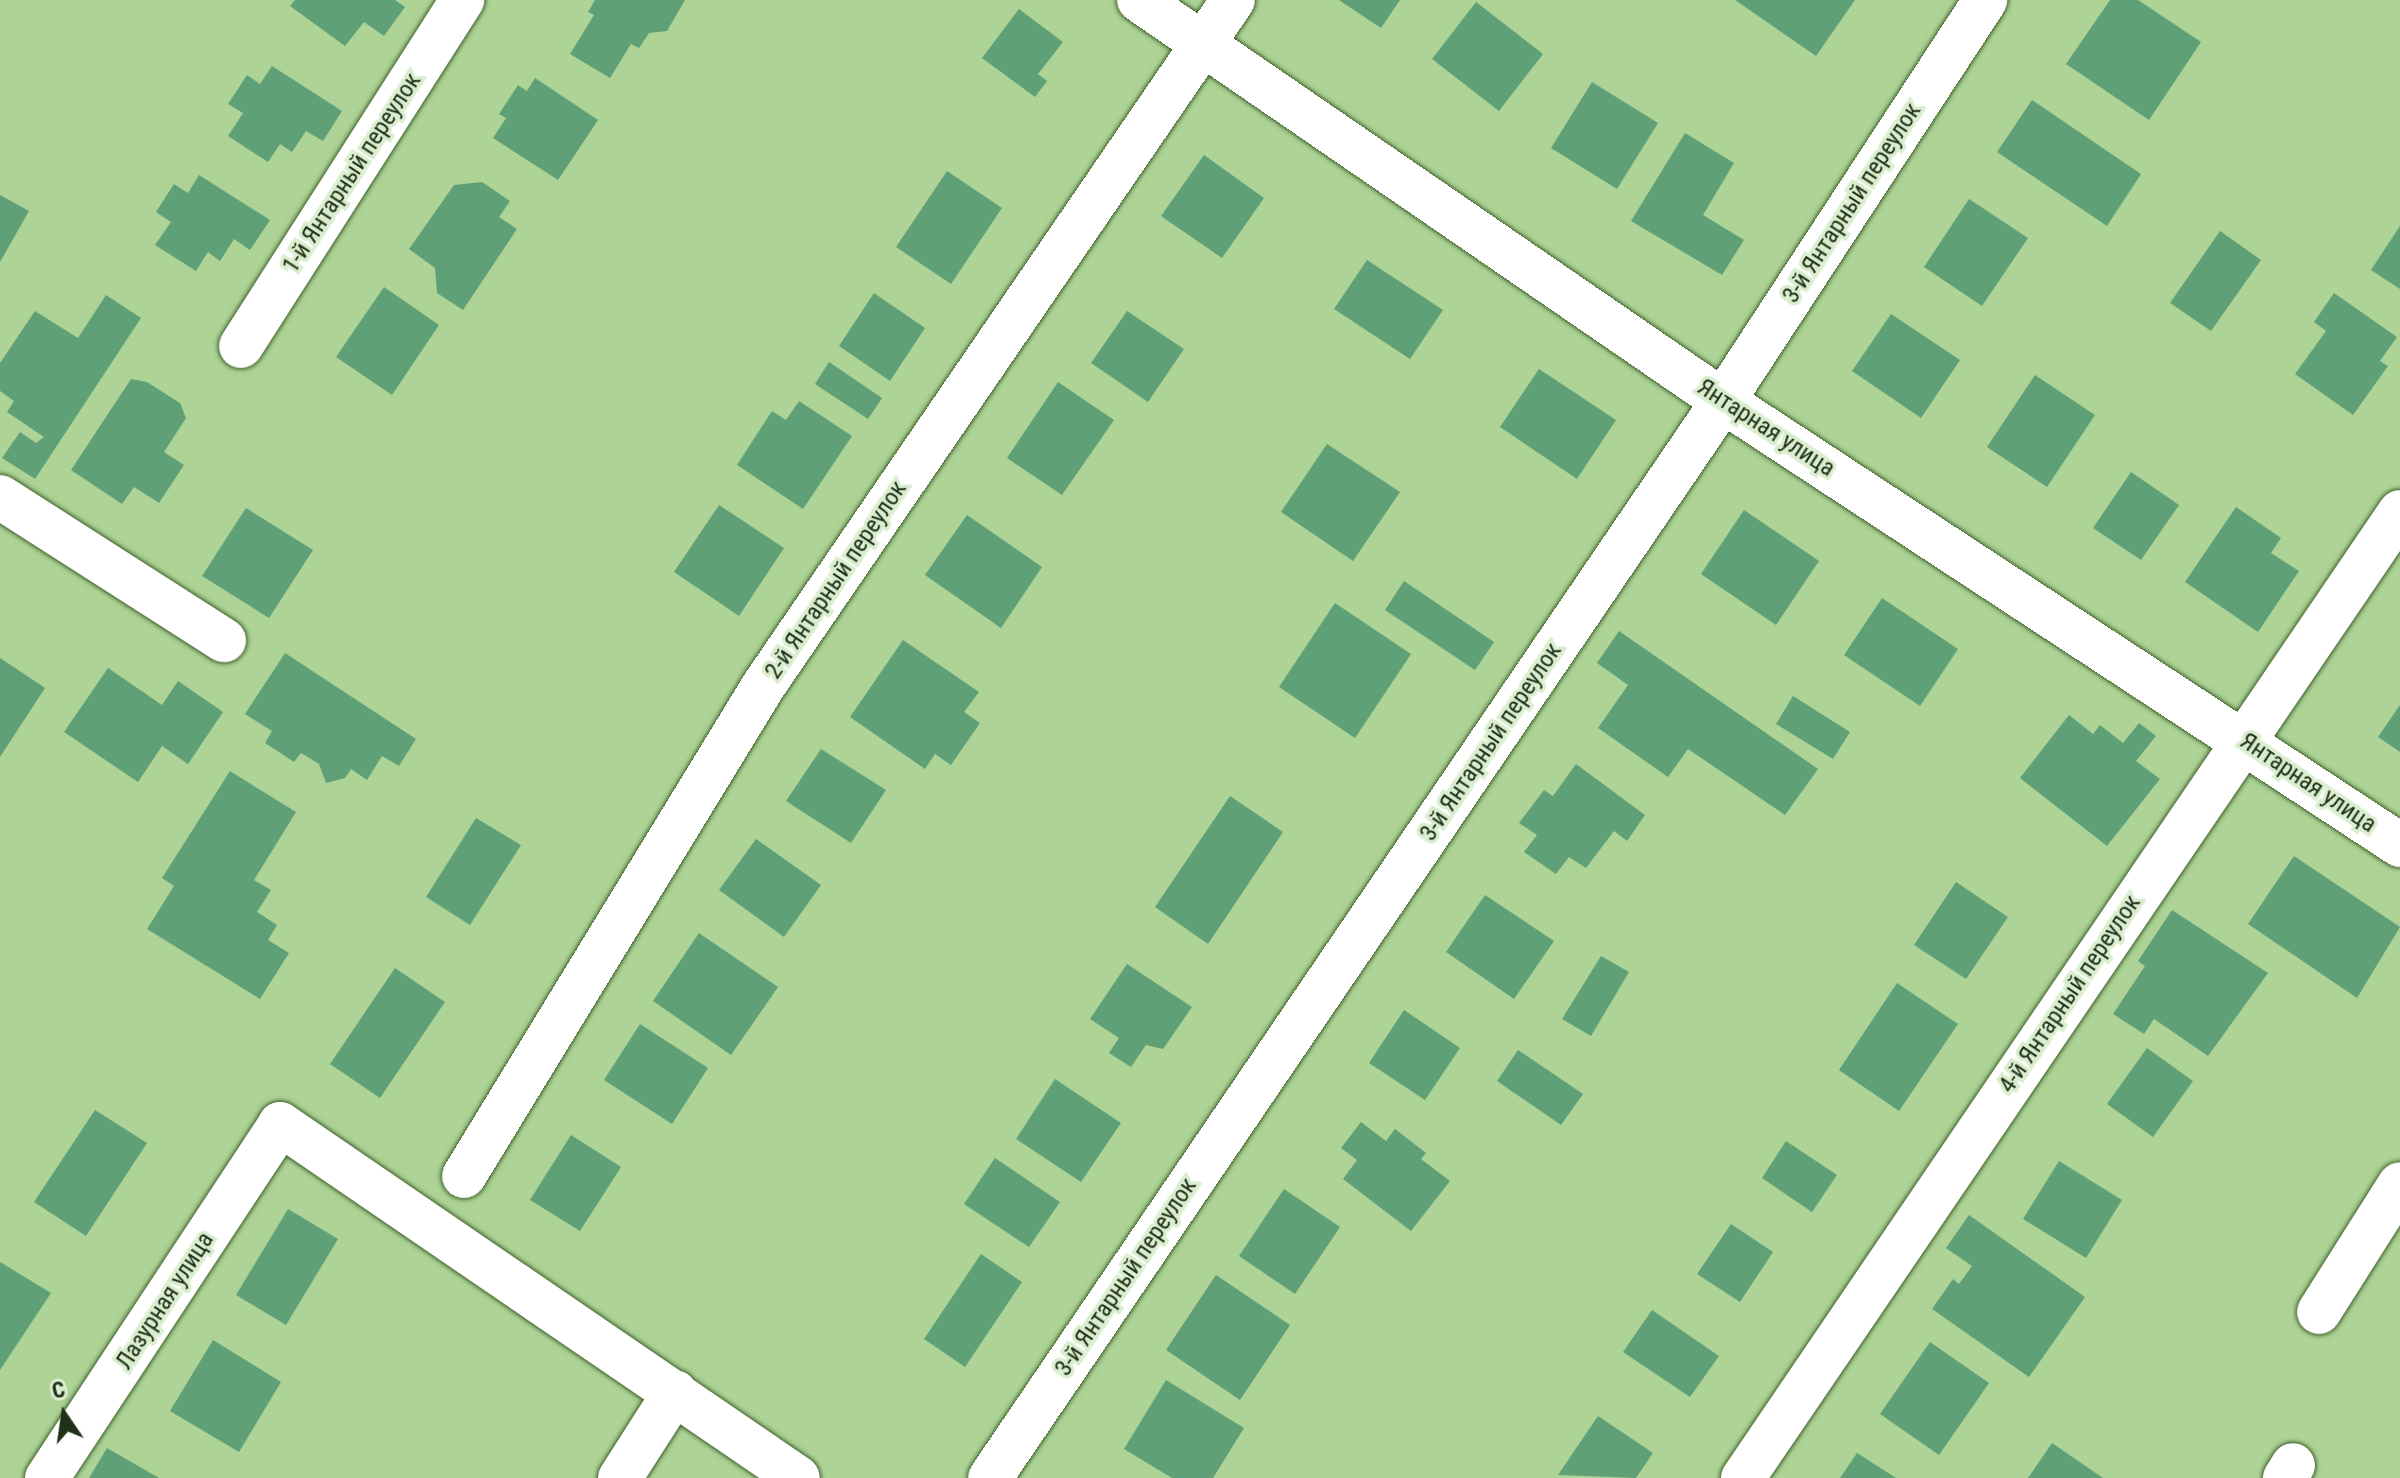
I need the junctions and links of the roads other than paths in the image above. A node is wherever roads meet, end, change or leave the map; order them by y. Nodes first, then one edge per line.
1 (462, 0) edge
2 (1139, 0) edge
3 (1233, 0) edge
4 (1985, 0) edge
5 (1202, 43) junction
6 (241, 346) dead end
7 (1723, 401) junction
8 (0, 497) edge
9 (2400, 512) edge
10 (224, 640) dead end
11 (2243, 740) junction
12 (2400, 845) edge
13 (464, 1176) dead end
14 (2400, 1184) edge
15 (2319, 1312) dead end
16 (675, 1392) junction
17 (47, 1478) edge
18 (620, 1478) edge
19 (798, 1478) edge
20 (990, 1478) edge
21 (1743, 1478) edge

1 - 6 street, 1-й Янтарный переулок
2 - 5 street, Янтарная улица
3 - 5 street, 2-й Янтарный переулок
4 - 7 street, 3-й Янтарный переулок
5 - 7 street, Янтарная улица
5 - 13 street, 2-й Янтарный переулок
7 - 11 street, Янтарная улица
7 - 20 street, 3-й Янтарный переулок
8 - 10 street
9 - 11 street, 4-й Янтарный переулок
11 - 12 street, Янтарная улица
11 - 21 street, 4-й Янтарный переулок
14 - 15 street
16 - 17 street, Лазурная улица
16 - 18 street
16 - 19 street

